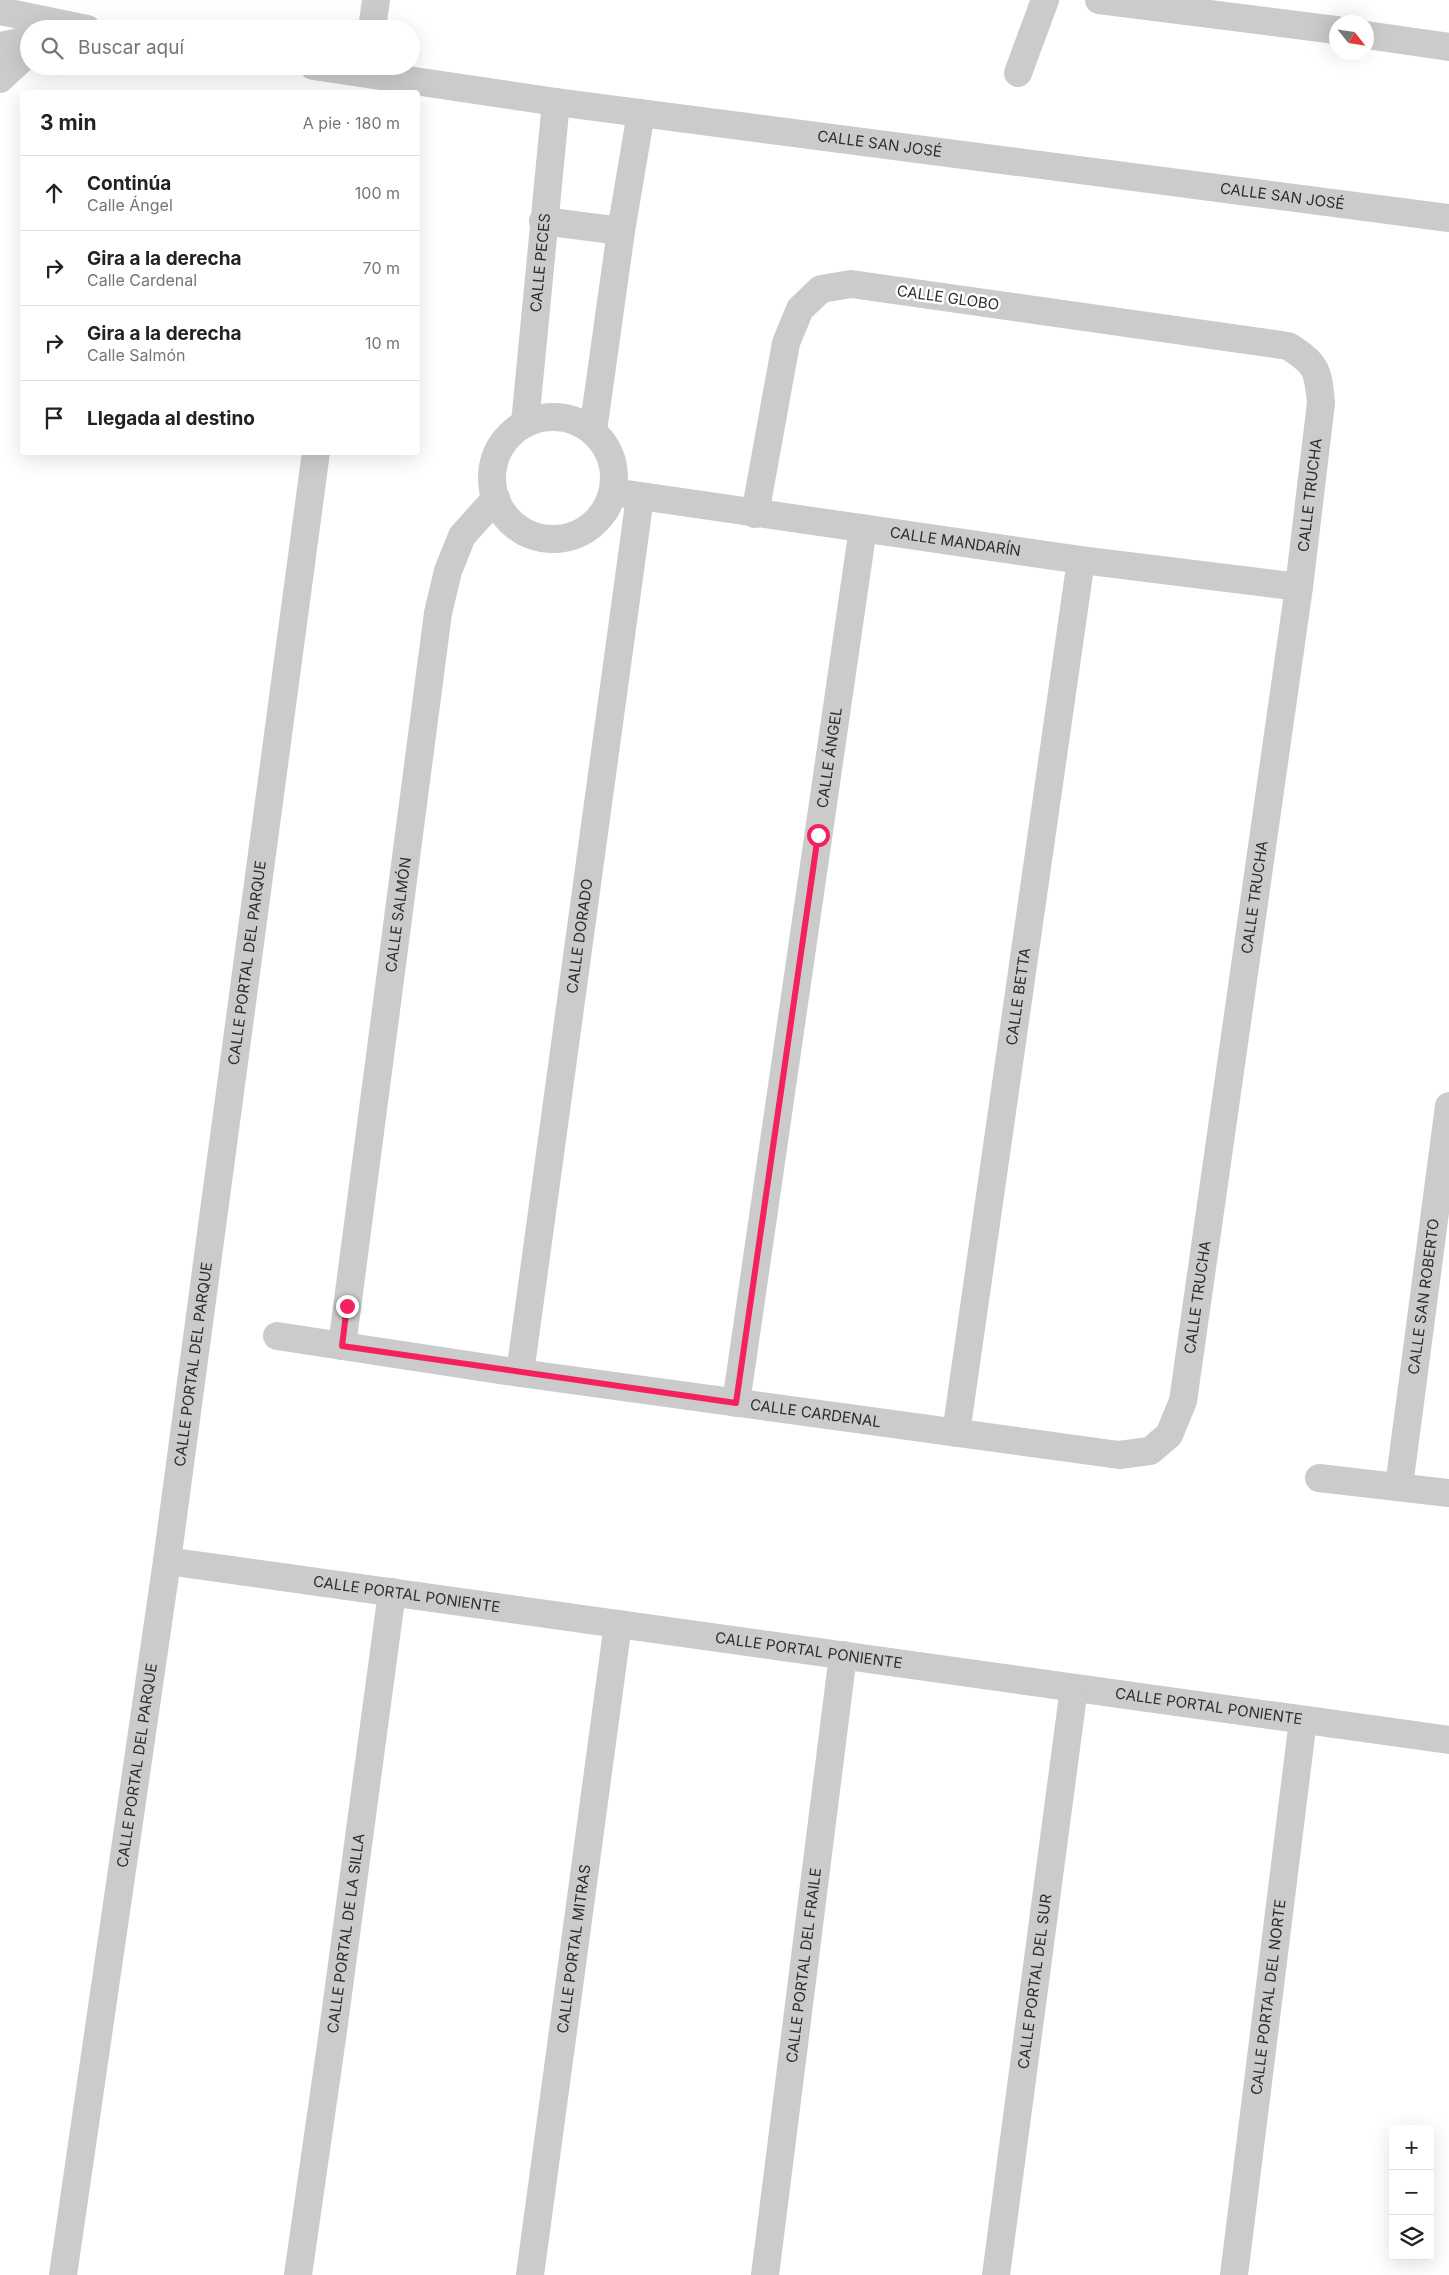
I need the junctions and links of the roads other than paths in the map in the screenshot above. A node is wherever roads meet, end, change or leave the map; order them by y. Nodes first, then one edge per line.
1 (376, 0) edge
2 (1045, 0) edge
3 (1099, 0) edge
4 (1271, 10) edge
5 (0, 11) edge
6 (51, 16) edge
7 (373, 20) edge
8 (1329, 28) edge
9 (1374, 36) edge
10 (20, 42) edge
11 (0, 46) edge
12 (1449, 47) edge
13 (20, 60) edge
14 (1018, 73) dead end
15 (353, 75) edge
16 (366, 78) edge
17 (0, 79) edge
18 (556, 102) junction
19 (641, 113) junction
20 (1449, 218) edge
21 (544, 221) junction
22 (621, 231) junction
23 (1308, 358) joint
24 (525, 423) junction
25 (594, 431) junction
26 (316, 455) edge
27 (613, 492) junction
28 (640, 497) junction
29 (496, 498) junction
30 (755, 514) junction
31 (863, 528) junction
32 (1081, 560) junction
33 (1299, 586) junction
34 (1449, 1106) edge
35 (277, 1336) dead end
36 (342, 1346) junction
37 (520, 1373) junction
38 (736, 1403) junction
39 (956, 1433) junction
40 (1170, 1435) joint
41 (1319, 1478) dead end
42 (1399, 1486) junction
43 (1449, 1493) edge
44 (167, 1561) junction
45 (392, 1592) junction
46 (618, 1624) junction
47 (843, 1656) junction
48 (1074, 1688) junction
49 (1303, 1720) junction
50 (1449, 1740) edge
51 (63, 2275) edge
52 (298, 2275) edge
53 (530, 2275) edge
54 (765, 2275) edge
55 (996, 2275) edge
56 (1234, 2275) edge

1 - 7 street
2 - 14 street
3 - 4 street
4 - 8 street
5 - 6 street
9 - 12 street
10 - 11 street
13 - 17 street
15 - 16 street, CALLE SAN JOSÉ
16 - 18 street, CALLE SAN JOSÉ
18 - 19 street, CALLE SAN JOSÉ
18 - 21 street, CALLE PECES
19 - 20 street, CALLE SAN JOSÉ
19 - 22 street
21 - 22 street
21 - 24 street, CALLE PECES
22 - 25 street
23 - 30 street, CALLE GLOBO
23 - 33 street, CALLE TRUCHA
24 - 25 street
24 - 29 street
25 - 27 street
26 - 44 street, CALLE PORTAL DEL PARQUE
27 - 28 street, CALLE MANDARÍN
27 - 29 street
28 - 30 street, CALLE MANDARÍN
28 - 37 street, CALLE DORADO
29 - 36 street, CALLE SALMÓN
30 - 31 street, CALLE MANDARÍN
31 - 32 street, CALLE MANDARÍN
31 - 38 street, CALLE ÁNGEL
32 - 33 street, CALLE MANDARÍN
32 - 39 street, CALLE BETTA
33 - 40 street, CALLE TRUCHA
34 - 42 street, CALLE SAN ROBERTO
35 - 36 street, CALLE CARDENAL
36 - 37 street, CALLE CARDENAL
37 - 38 street, CALLE CARDENAL
38 - 39 street, CALLE CARDENAL
39 - 40 street, CALLE CARDENAL
41 - 42 street
42 - 43 street
44 - 45 street, CALLE PORTAL PONIENTE
44 - 51 street, CALLE PORTAL DEL PARQUE
45 - 46 street, CALLE PORTAL PONIENTE
45 - 52 street, CALLE PORTAL DE LA SILLA
46 - 47 street, CALLE PORTAL PONIENTE
46 - 53 street, CALLE PORTAL MITRAS
47 - 48 street, CALLE PORTAL PONIENTE
47 - 54 street, CALLE PORTAL DEL FRAILE
48 - 49 street, CALLE PORTAL PONIENTE
48 - 55 street, CALLE PORTAL DEL SUR
49 - 50 street, CALLE PORTAL PONIENTE
49 - 56 street, CALLE PORTAL DEL NORTE

